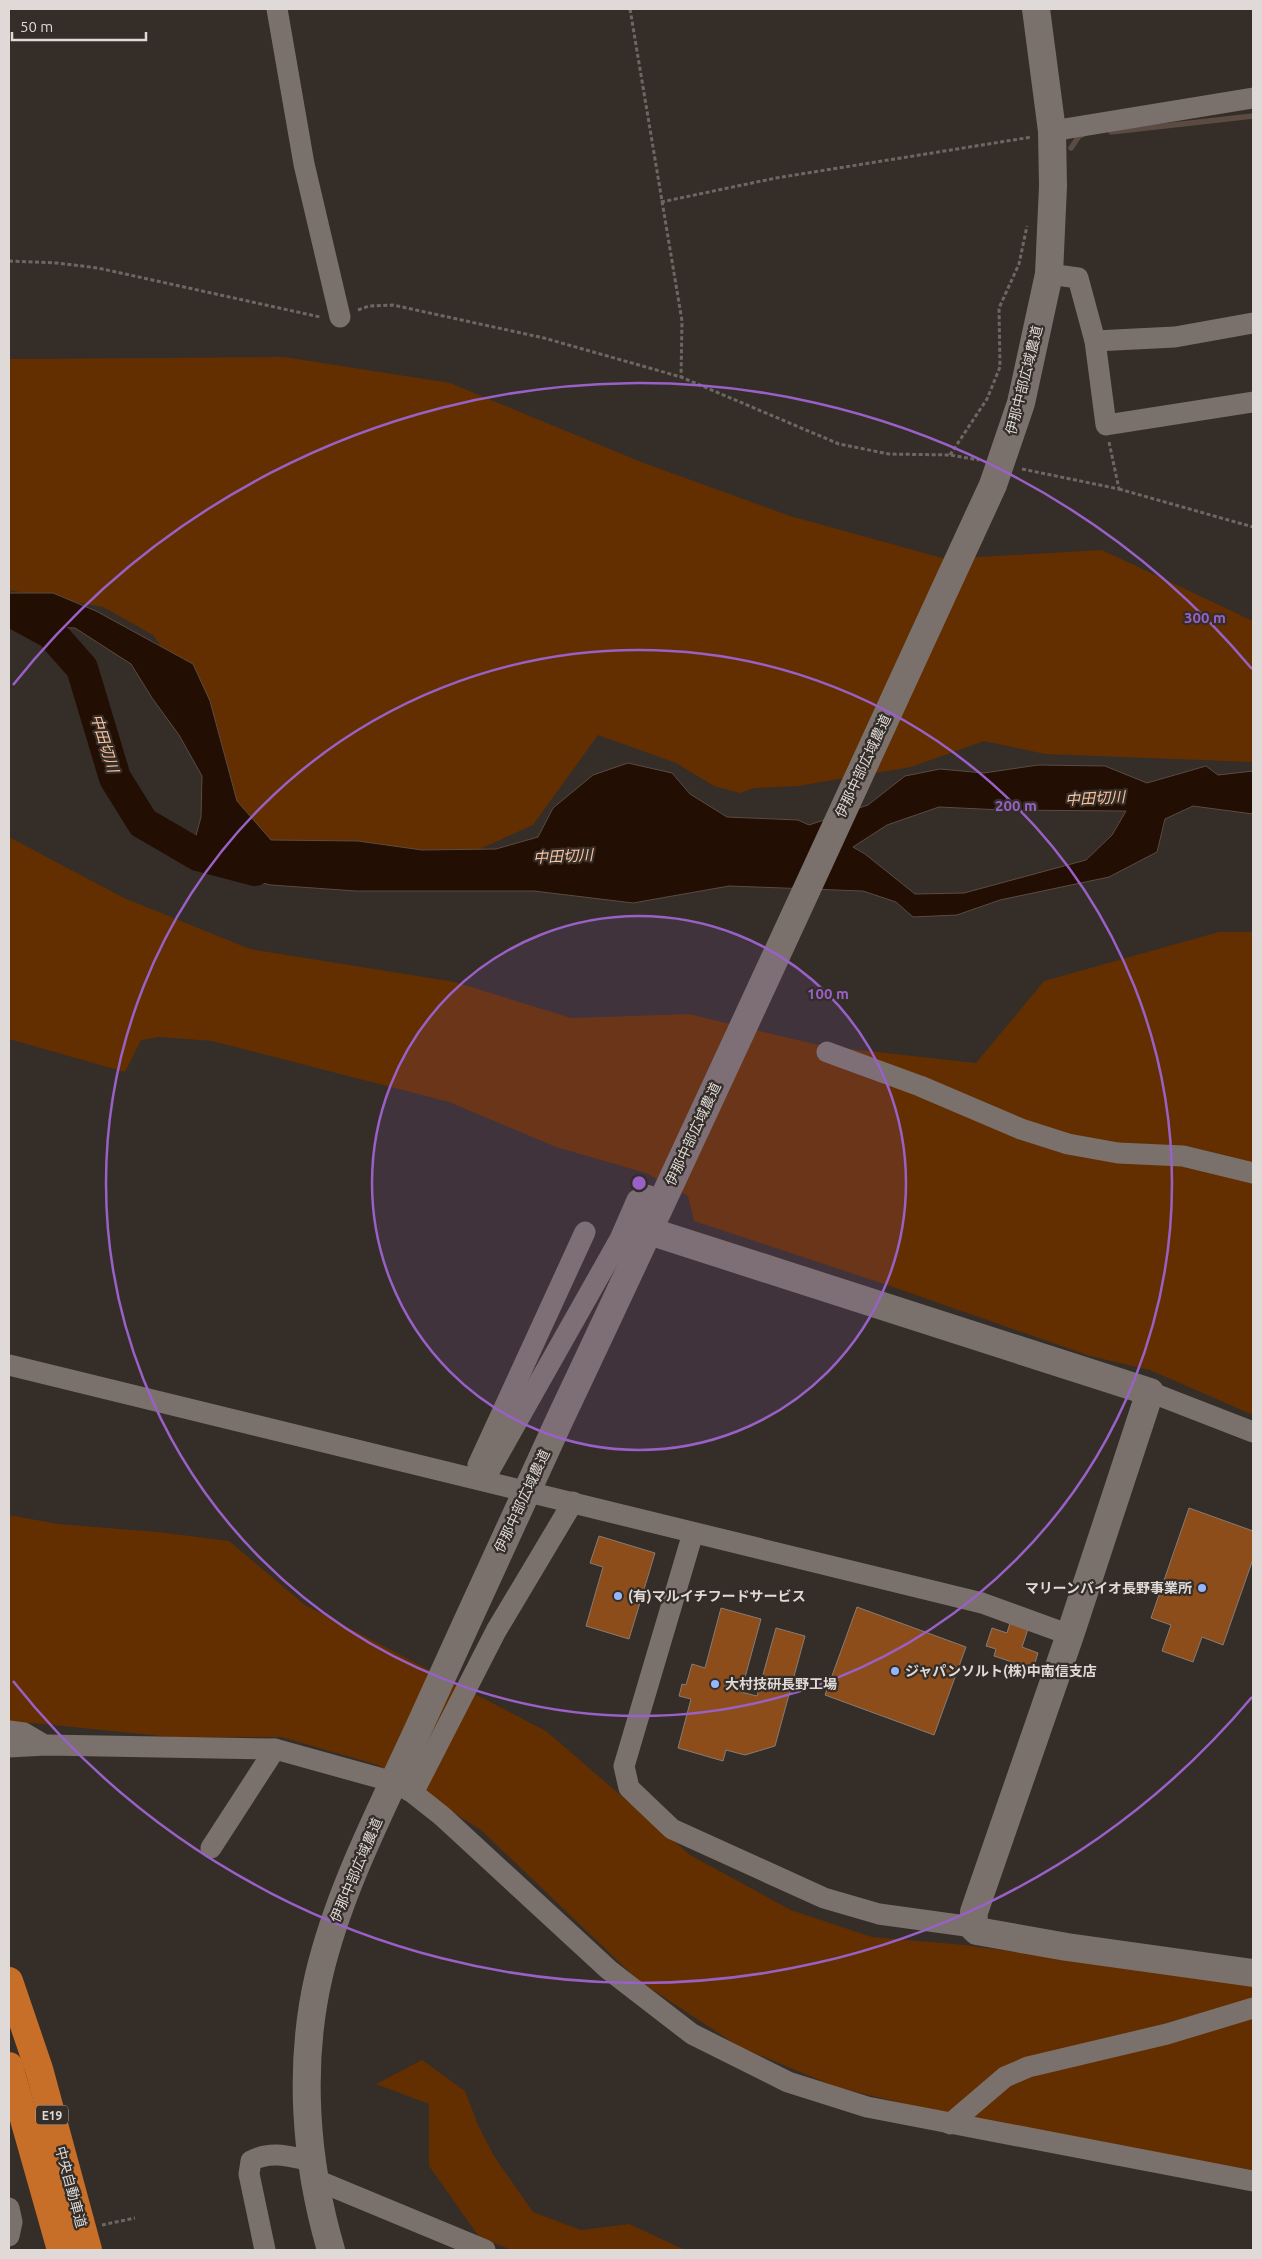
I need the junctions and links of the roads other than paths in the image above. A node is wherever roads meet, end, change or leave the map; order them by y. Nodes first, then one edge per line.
1 (277, 9) edge
2 (1036, 9) edge
3 (1253, 98) edge
4 (1052, 131) junction
5 (1049, 274) junction
6 (340, 318) dead end
7 (1253, 323) edge
8 (1095, 341) junction
9 (1253, 402) edge
10 (827, 1052) dead end
11 (1253, 1173) edge
12 (663, 1201) junction
13 (585, 1232) dead end
14 (649, 1232) junction
15 (9, 1365) edge
16 (1150, 1392) junction
17 (1253, 1432) edge
18 (485, 1480) junction
19 (567, 1500) junction
20 (694, 1533) junction
21 (1070, 1635) junction
22 (9, 1731) edge
23 (46, 1745) junction
24 (9, 1747) edge
25 (275, 1749) junction
26 (403, 1788) junction
27 (211, 1848) dead end
28 (973, 1927) junction
29 (1253, 1973) edge
30 (9, 1981) edge
31 (1253, 2008) edge
32 (9, 2066) edge
33 (950, 2124) junction
34 (313, 2170) junction
35 (1253, 2180) edge
36 (9, 2208) edge
37 (9, 2236) edge
38 (61, 2250) edge
39 (88, 2250) edge
40 (265, 2250) edge
41 (332, 2250) edge
42 (485, 2250) edge

1 - 6 street
2 - 4 street, 伊那中部広域農道
3 - 4 street
4 - 5 street, 伊那中部広域農道
5 - 8 street
5 - 12 street, 伊那中部広域農道
7 - 8 street
8 - 9 street
10 - 11 street
12 - 14 street, 伊那中部広域農道
12 - 18 street
13 - 18 street
14 - 16 street
14 - 26 street, 伊那中部広域農道
15 - 18 street
16 - 17 street
16 - 21 street
18 - 19 street
19 - 20 street
19 - 26 street
20 - 21 street
20 - 28 street
21 - 28 street
22 - 23 street
23 - 24 street
23 - 25 street
25 - 26 street
25 - 27 street
26 - 33 street
26 - 34 street, 伊那中部広域農道
28 - 29 street
30 - 39 highway, 中央自動車道 / E19
31 - 33 street
32 - 38 highway, 中央自動車道 / E19
33 - 35 street
34 - 40 street
34 - 41 street, 伊那中部広域農道
34 - 42 street
36 - 37 street

